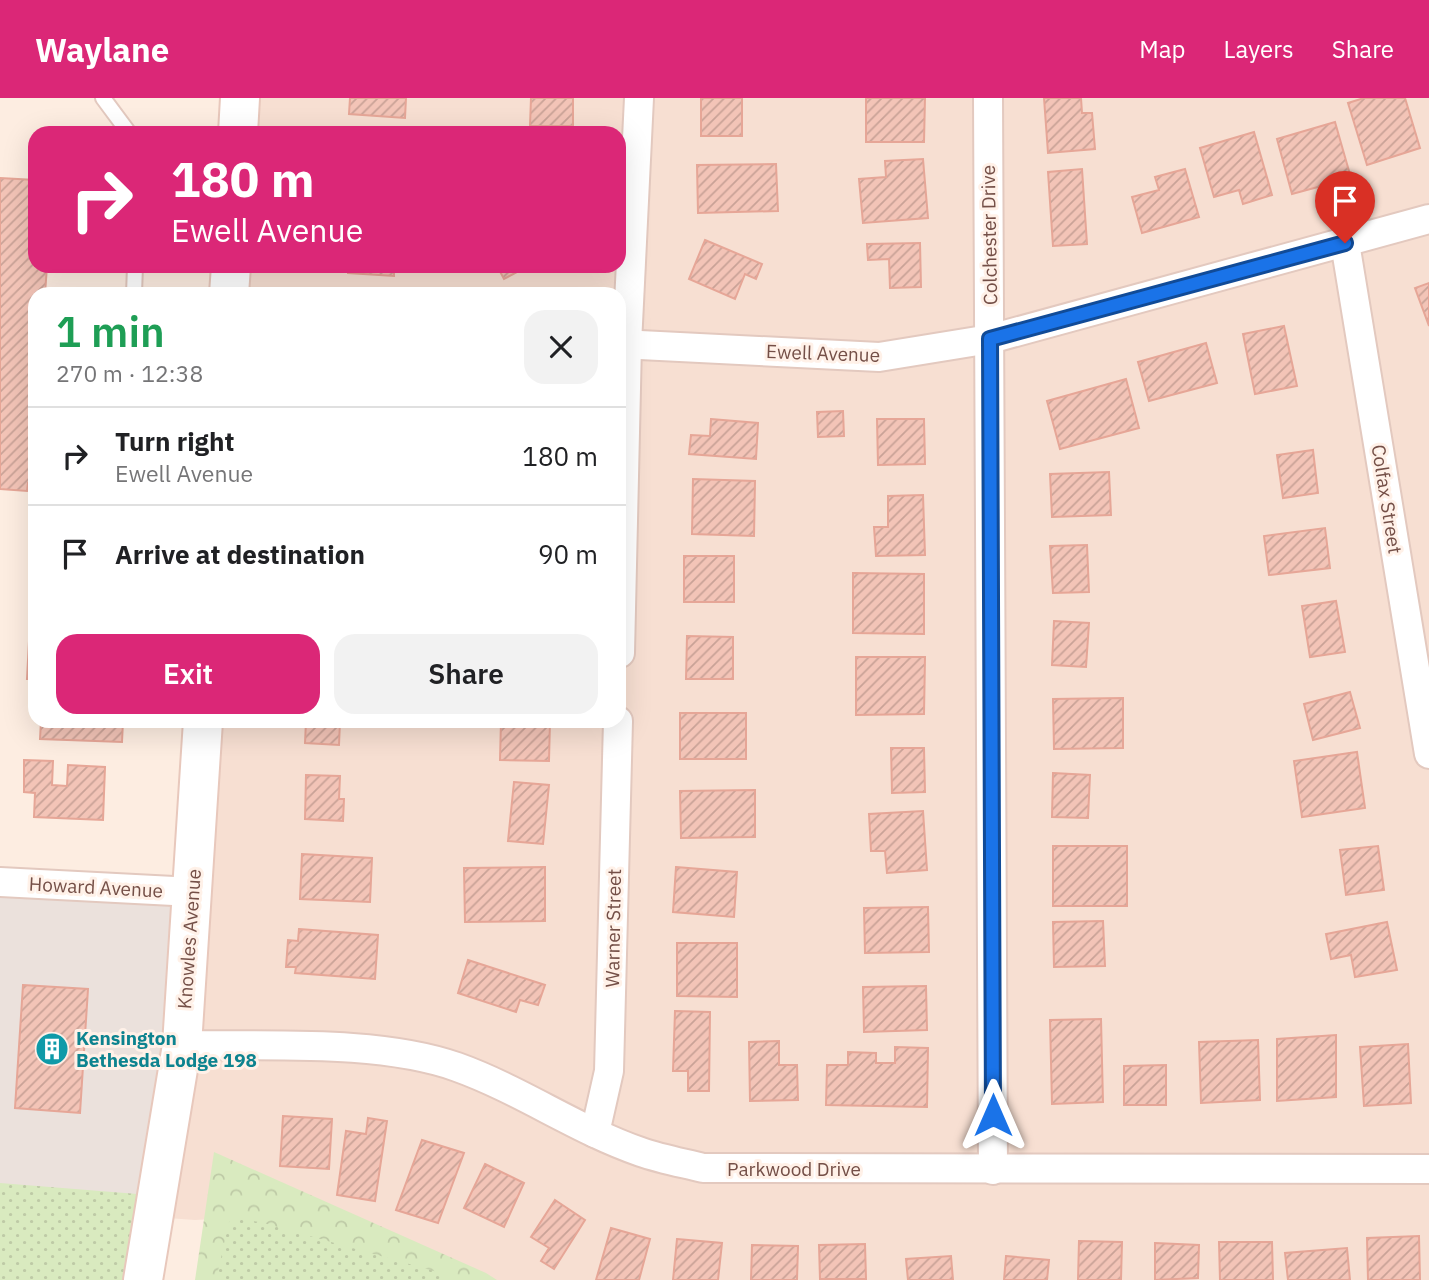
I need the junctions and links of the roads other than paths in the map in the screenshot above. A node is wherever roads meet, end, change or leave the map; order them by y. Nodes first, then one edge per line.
1 (103, 98) edge
2 (240, 98) edge
3 (639, 98) edge
4 (988, 98) edge
5 (124, 126) edge
6 (238, 126) edge
7 (1429, 219) edge
8 (1345, 243) junction
9 (626, 298) edge
10 (990, 339) junction
11 (626, 344) edge
12 (203, 728) edge
13 (618, 728) edge
14 (1429, 754) edge
15 (0, 882) edge
16 (193, 892) junction
17 (181, 1045) junction
18 (595, 1133) junction
19 (1429, 1169) edge
20 (993, 1170) junction
21 (143, 1280) edge

1 - 5 lane
2 - 6 main road
3 - 9 street
4 - 10 street, Colchester Drive
7 - 8 street, Ewell Avenue
8 - 10 street, Ewell Avenue
8 - 14 street, Colfax Street
10 - 11 street, Ewell Avenue
10 - 20 street, Colchester Drive
12 - 16 main road, Knowles Avenue
13 - 18 street, Warner Street
15 - 16 street, Howard Avenue
16 - 17 main road, Knowles Avenue
17 - 18 street, Parkwood Drive
17 - 21 main road, Knowles Avenue
18 - 20 street, Parkwood Drive
19 - 20 street, Parkwood Drive

